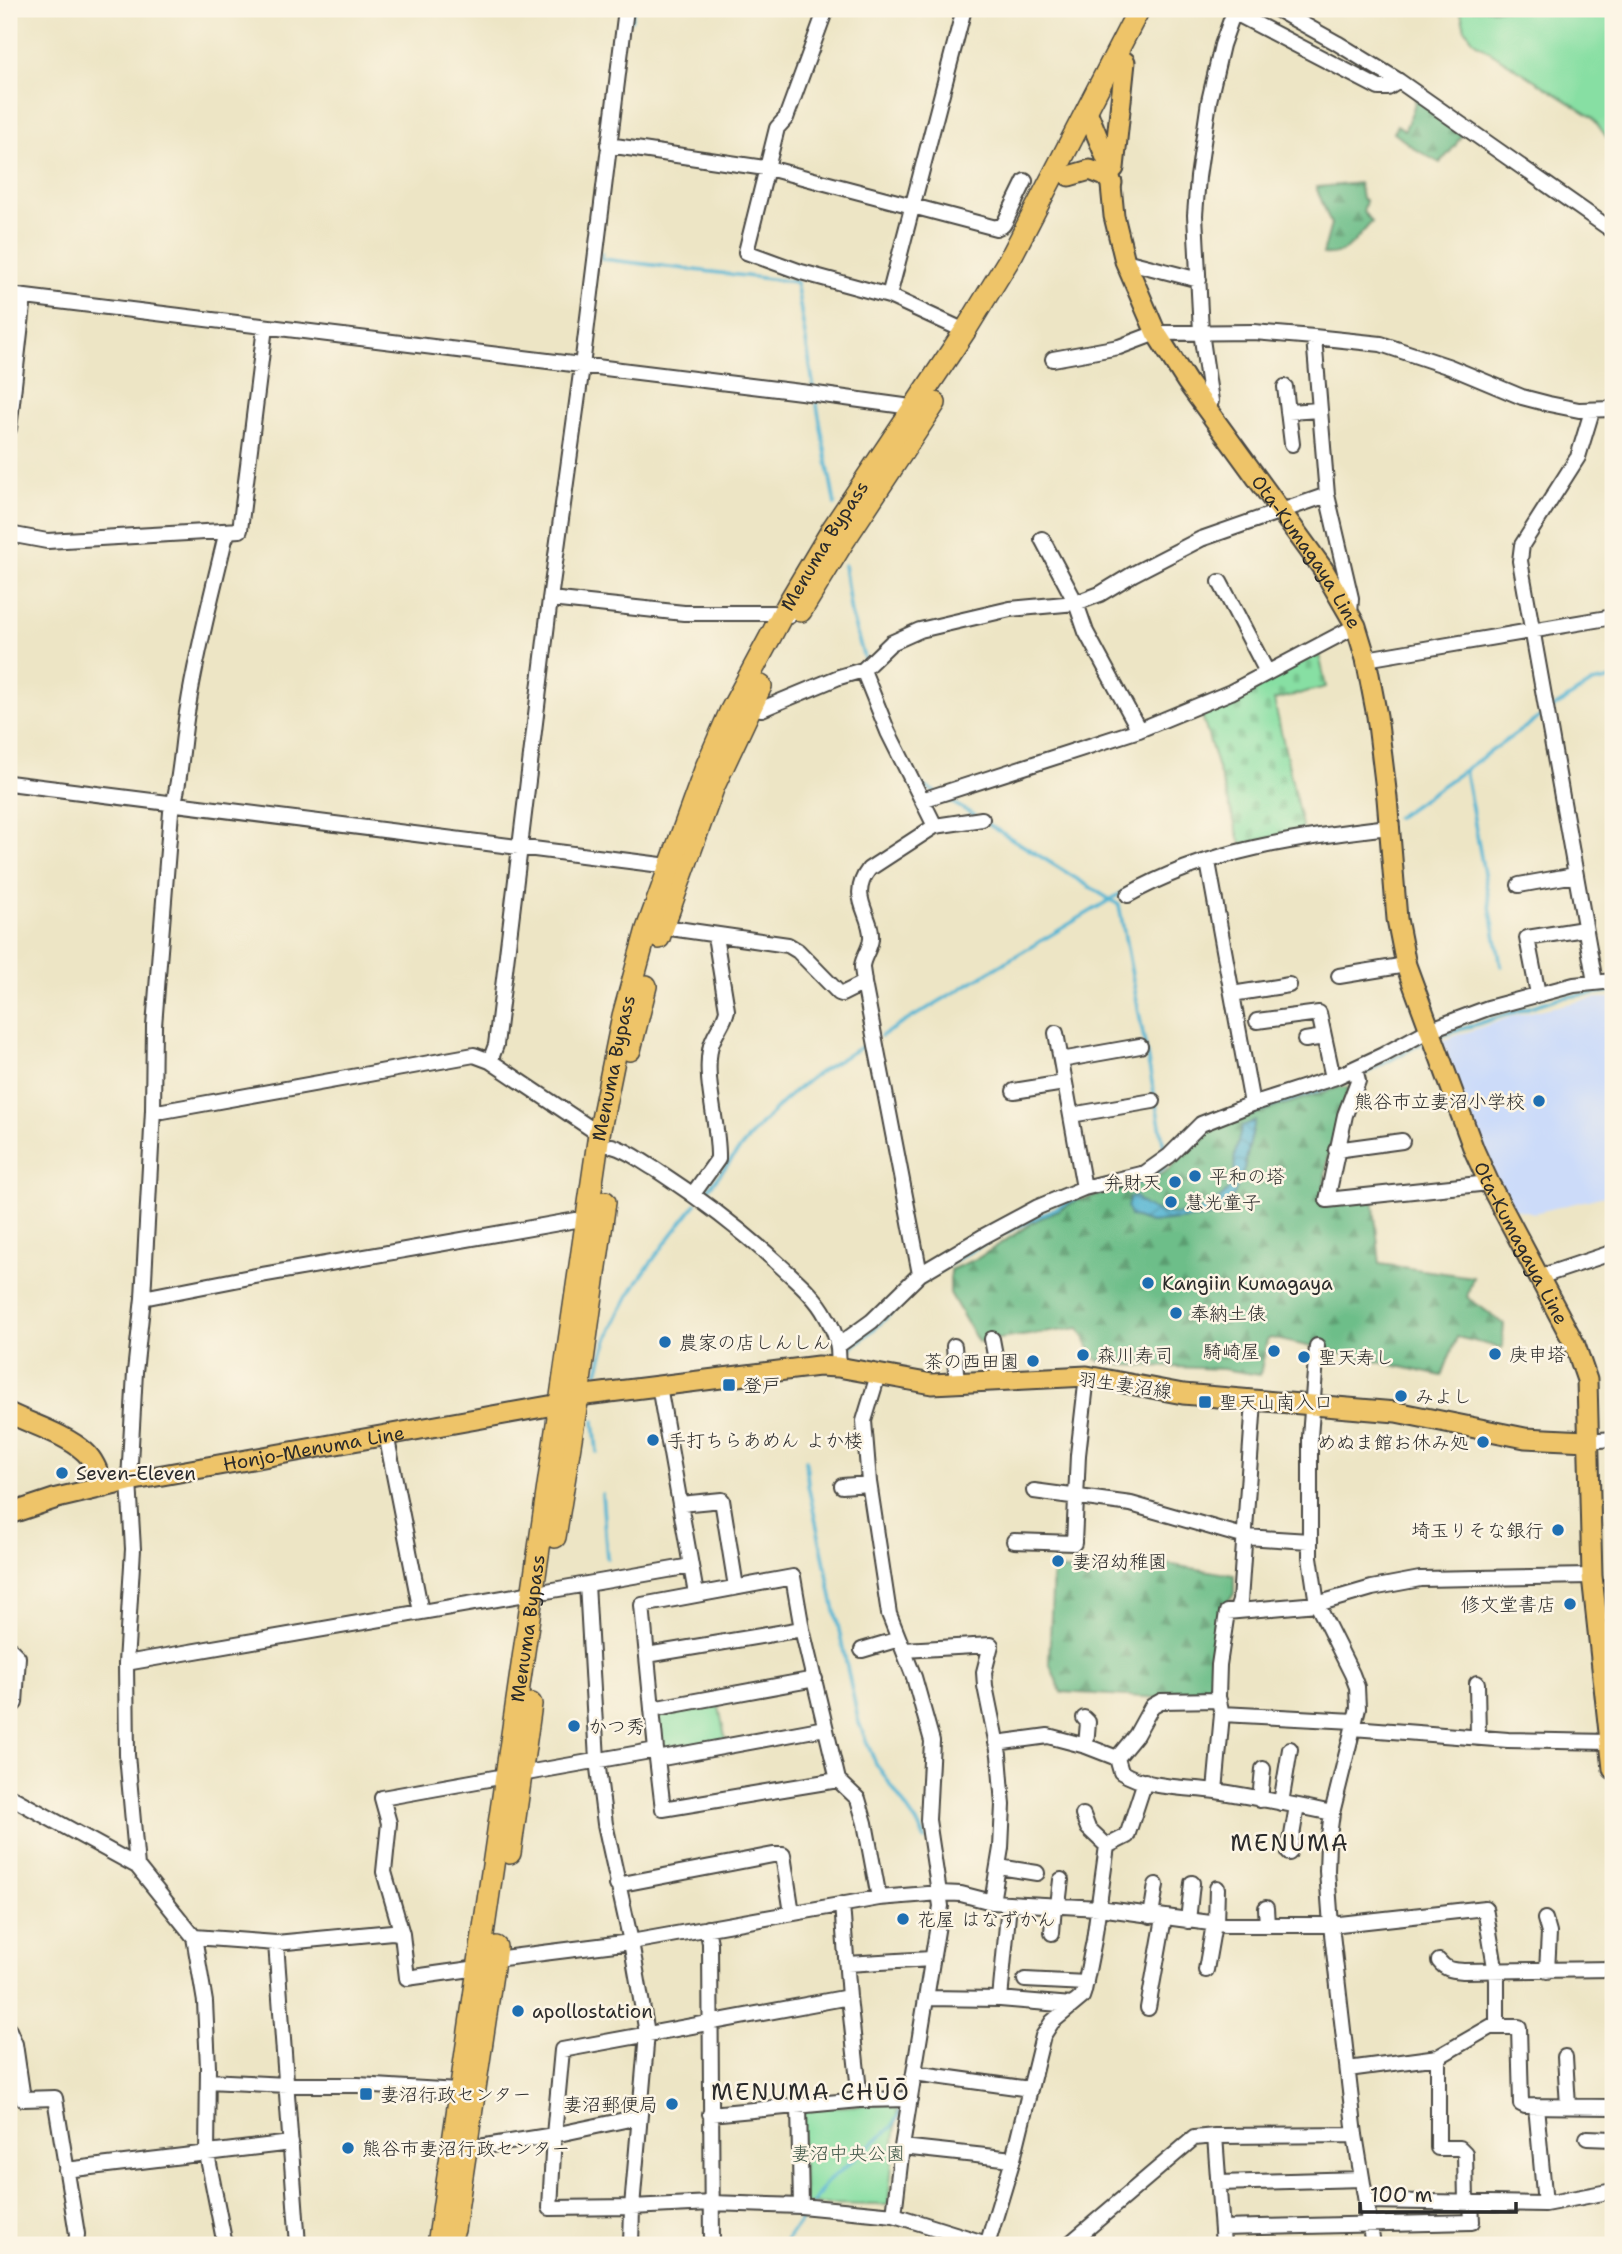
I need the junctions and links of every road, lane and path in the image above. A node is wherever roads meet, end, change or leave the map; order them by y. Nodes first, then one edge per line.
1 (626, 9) edge
2 (826, 9) edge
3 (964, 9) edge
4 (1139, 9) edge
5 (1152, 9) edge
6 (1276, 9) edge
7 (1125, 62) junction
8 (1399, 81) junction
9 (1090, 120) junction
10 (608, 145) junction
11 (766, 167) junction
12 (1069, 176) junction
13 (1025, 181) dead end
14 (1112, 183) junction
15 (912, 205) junction
16 (1613, 231) edge
17 (1125, 261) junction
18 (1199, 280) junction
19 (9, 295) edge
20 (889, 296) junction
21 (24, 297) junction
22 (265, 327) junction
23 (965, 331) junction
24 (1201, 332) junction
25 (1156, 333) junction
26 (1314, 337) junction
27 (1052, 359) dead end
28 (582, 366) junction
29 (1285, 387) dead end
30 (1613, 409) edge
31 (1320, 410) junction
32 (1208, 411) junction
33 (1592, 411) junction
34 (1288, 412) junction
35 (920, 413) junction
36 (9, 429) edge
37 (1292, 444) dead end
38 (1327, 495) junction
39 (1281, 509) junction
40 (229, 531) junction
41 (9, 534) edge
42 (1042, 539) dead end
43 (1220, 582) dead end
44 (550, 599) junction
45 (1076, 603) junction
46 (790, 616) junction
47 (1613, 617) edge
48 (1353, 621) junction
49 (1532, 631) junction
50 (1366, 659) junction
51 (863, 670) junction
52 (1267, 672) junction
53 (749, 707) junction
54 (1139, 730) junction
55 (9, 783) edge
56 (922, 800) junction
57 (174, 802) junction
58 (982, 819) dead end
59 (935, 825) junction
60 (1390, 827) junction
61 (519, 848) junction
62 (1208, 862) junction
63 (668, 866) junction
64 (1575, 875) junction
65 (1519, 885) dead end
66 (1128, 895) dead end
67 (663, 927) junction
68 (1584, 929) junction
69 (715, 936) junction
70 (1406, 965) junction
71 (1339, 975) dead end
72 (1613, 981) edge
73 (1595, 982) junction
74 (864, 984) junction
75 (1289, 985) dead end
76 (1538, 994) junction
77 (1232, 995) junction
78 (1257, 1021) dead end
79 (1056, 1033) dead end
80 (1324, 1037) junction
81 (1432, 1039) junction
82 (1305, 1040) dead end
83 (1140, 1046) dead end
84 (1061, 1060) junction
85 (490, 1061) junction
86 (1357, 1075) junction
87 (1333, 1078) junction
88 (1065, 1083) junction
89 (1014, 1091) dead end
90 (1153, 1101) dead end
91 (1252, 1104) junction
92 (153, 1110) junction
93 (1071, 1115) junction
94 (606, 1140) junction
95 (1402, 1141) dead end
96 (1336, 1150) junction
97 (1489, 1183) junction
98 (1084, 1188) junction
99 (693, 1194) junction
100 (587, 1221) junction
101 (1611, 1253) dead end
102 (920, 1274) junction
103 (1539, 1277) junction
104 (143, 1298) junction
105 (992, 1339) dead end
106 (839, 1345) junction
107 (954, 1346) dead end
108 (1317, 1346) dead end
109 (838, 1367) junction
110 (878, 1375) junction
111 (1087, 1376) junction
112 (1000, 1382) junction
113 (957, 1384) junction
114 (659, 1386) junction
115 (569, 1400) junction
116 (1254, 1401) junction
117 (1311, 1404) junction
118 (9, 1413) edge
119 (386, 1434) junction
120 (1613, 1440) edge
121 (1587, 1441) junction
122 (129, 1481) junction
123 (869, 1484) junction
124 (842, 1486) dead end
125 (104, 1487) junction
126 (1034, 1491) dead end
127 (1077, 1496) junction
128 (680, 1504) junction
129 (9, 1514) edge
130 (1246, 1537) junction
131 (1014, 1541) dead end
132 (1309, 1541) junction
133 (691, 1566) junction
134 (1592, 1576) junction
135 (587, 1584) junction
136 (736, 1587) junction
137 (539, 1592) junction
138 (696, 1594) junction
139 (1318, 1604) junction
140 (1237, 1610) junction
141 (421, 1612) junction
142 (802, 1629) junction
143 (901, 1644) junction
144 (9, 1648) edge
145 (862, 1650) dead end
146 (647, 1655) junction
147 (126, 1663) junction
148 (815, 1679) junction
149 (1477, 1683) dead end
150 (1220, 1707) junction
151 (9, 1708) edge
152 (652, 1709) junction
153 (1084, 1718) dead end
154 (1353, 1725) junction
155 (825, 1728) junction
156 (1478, 1738) junction
157 (1610, 1742) junction
158 (996, 1743) junction
159 (1086, 1746) junction
160 (1290, 1749) dead end
161 (656, 1755) junction
162 (1117, 1758) junction
163 (597, 1760) junction
164 (1263, 1769) dead end
165 (1613, 1769) edge
166 (513, 1775) junction
167 (838, 1780) junction
168 (1145, 1781) junction
169 (1215, 1791) junction
170 (9, 1796) edge
171 (1260, 1800) junction
172 (1281, 1803) junction
173 (1297, 1806) junction
174 (1332, 1813) junction
175 (1083, 1815) dead end
176 (1107, 1846) junction
177 (1289, 1853) dead end
178 (137, 1866) junction
179 (999, 1867) junction
180 (1037, 1873) dead end
181 (1061, 1880) dead end
182 (1192, 1883) dead end
183 (617, 1885) junction
184 (1156, 1885) dead end
185 (1217, 1888) dead end
186 (946, 1893) junction
187 (879, 1898) junction
188 (992, 1902) junction
189 (842, 1903) junction
190 (1009, 1904) junction
191 (1056, 1905) junction
192 (1099, 1908) junction
193 (1266, 1908) dead end
194 (792, 1913) junction
195 (1158, 1917) junction
196 (1545, 1919) dead end
197 (1188, 1921) junction
198 (1215, 1924) junction
199 (1267, 1925) junction
200 (1331, 1925) junction
201 (707, 1928) junction
202 (1052, 1933) dead end
203 (402, 1934) junction
204 (194, 1937) junction
205 (631, 1942) junction
206 (276, 1943) junction
207 (931, 1959) junction
208 (1439, 1961) dead end
209 (486, 1964) junction
210 (847, 1964) junction
211 (1613, 1969) edge
212 (1206, 1970) dead end
213 (1547, 1971) junction
214 (1496, 1972) junction
215 (1025, 1980) dead end
216 (1086, 1983) junction
217 (849, 1997) junction
218 (926, 1998) junction
219 (1000, 1999) junction
220 (1072, 2005) junction
221 (1148, 2008) dead end
222 (710, 2021) junction
223 (1492, 2027) junction
224 (9, 2030) edge
225 (647, 2034) junction
226 (1438, 2057) junction
227 (1566, 2057) dead end
228 (1348, 2069) junction
229 (914, 2073) junction
230 (208, 2081) junction
231 (287, 2085) junction
232 (1030, 2089) junction
233 (458, 2091) junction
234 (910, 2099) junction
235 (860, 2100) junction
236 (799, 2105) junction
237 (1536, 2106) junction
238 (1568, 2106) junction
239 (1613, 2107) edge
240 (710, 2114) junction
241 (639, 2117) junction
242 (1355, 2135) junction
243 (554, 2136) junction
244 (1215, 2136) junction
245 (1587, 2138) dead end
246 (1613, 2139) edge
247 (291, 2143) junction
248 (902, 2147) junction
249 (466, 2149) junction
250 (207, 2154) junction
251 (1013, 2159) junction
252 (66, 2170) junction
253 (1362, 2179) junction
254 (1219, 2183) junction
255 (1613, 2191) edge
256 (1366, 2200) junction
257 (1469, 2202) junction
258 (711, 2203) junction
259 (1545, 2204) junction
260 (801, 2206) junction
261 (632, 2207) junction
262 (894, 2215) junction
263 (1369, 2224) junction
264 (1222, 2228) junction
265 (76, 2245) edge
266 (225, 2245) edge
267 (298, 2245) edge
268 (438, 2245) edge
269 (452, 2245) edge
270 (631, 2245) edge
271 (712, 2245) edge
272 (987, 2245) edge
273 (1068, 2245) edge
274 (1223, 2245) edge
275 (1373, 2245) edge

1 - 10 street
2 - 11 street
3 - 15 street
4 - 9 highway, Menuma Bypass
5 - 7 highway, Menuma Bypass
6 - 8 street
7 - 9 highway, Menuma Bypass
7 - 14 main road
8 - 16 street
8 - 18 street
9 - 12 highway, Menuma Bypass
9 - 14 main road, Ota-Kumagaya Line
9 - 23 highway, Menuma Bypass
10 - 11 street
10 - 28 street
11 - 15 street
11 - 20 street
12 - 14 main road
12 - 35 highway, Menuma Bypass
13 - 15 street
14 - 17 main road, Ota-Kumagaya Line
15 - 20 street
17 - 18 street
17 - 25 main road, Ota-Kumagaya Line
18 - 24 street
19 - 21 street
20 - 23 street
21 - 22 street
21 - 36 street
22 - 28 street
22 - 40 street
23 - 35 highway, Menuma Bypass
24 - 25 street
24 - 26 street
24 - 32 street
25 - 27 street
25 - 32 main road, Ota-Kumagaya Line
26 - 31 street
26 - 33 street
28 - 35 street
28 - 44 street
29 - 34 street
30 - 33 street
31 - 34 street
31 - 38 street
32 - 39 main road, Ota-Kumagaya Line
33 - 49 street
34 - 37 street
35 - 46 highway, Menuma Bypass
38 - 39 street
38 - 48 street
39 - 45 street
39 - 48 main road, Ota-Kumagaya Line
40 - 41 street
40 - 57 street
42 - 45 street
43 - 52 street
44 - 46 street
44 - 61 street
45 - 51 street
45 - 54 street
46 - 53 highway, Menuma Bypass
46 - 63 highway, Menuma Bypass
47 - 49 street
48 - 50 main road, Ota-Kumagaya Line
48 - 52 street
49 - 50 street
49 - 64 street
50 - 60 main road, Ota-Kumagaya Line
51 - 53 street
51 - 56 street
52 - 54 street
53 - 67 highway, Menuma Bypass
54 - 56 street
55 - 57 street
56 - 59 street
57 - 61 street
57 - 92 street
58 - 59 street
59 - 74 street
60 - 62 street
60 - 70 main road, Ota-Kumagaya Line
61 - 63 street
61 - 85 street
62 - 66 street
62 - 77 street
63 - 94 highway, Menuma Bypass
64 - 65 street
64 - 68 street
67 - 69 street
67 - 94 highway, Menuma Bypass
68 - 73 street
68 - 76 street
69 - 74 street
69 - 99 street
70 - 71 street
70 - 81 main road, Ota-Kumagaya Line
72 - 73 street
73 - 76 street
74 - 102 street
75 - 77 street
76 - 81 street
77 - 91 street
78 - 80 street
79 - 84 street
80 - 82 street
80 - 87 street
81 - 86 street
81 - 97 main road, Ota-Kumagaya Line
83 - 84 street
84 - 88 street
85 - 92 street
85 - 94 street
86 - 87 street
86 - 96 street
87 - 91 street
88 - 89 street
88 - 93 street
90 - 93 street
91 - 98 street
92 - 104 street
93 - 98 street
94 - 99 street
94 - 100 highway, Menuma Bypass
94 - 115 highway, Menuma Bypass
95 - 96 street
96 - 97 street
97 - 103 main road, Ota-Kumagaya Line
98 - 102 street
99 - 106 street
100 - 104 street
100 - 115 highway, Menuma Bypass
101 - 103 street
102 - 106 street
103 - 121 main road, Ota-Kumagaya Line
104 - 122 street
105 - 112 street
106 - 109 street
107 - 113 street
108 - 117 street
109 - 110 main road, 羽生妻沼線
109 - 114 main road, 羽生妻沼線
110 - 113 main road, 羽生妻沼線
110 - 123 street
111 - 112 main road, 羽生妻沼線
111 - 116 main road, 羽生妻沼線
111 - 127 street
112 - 113 main road, 羽生妻沼線
114 - 115 main road, 羽生妻沼線
114 - 128 street
115 - 119 main road, Honjo-Menuma Line
115 - 137 highway, Menuma Bypass
116 - 117 main road, 羽生妻沼線
116 - 130 street
117 - 121 main road, 羽生妻沼線
117 - 132 street
118 - 125 main road
119 - 122 main road, Honjo-Menuma Line
119 - 141 street
120 - 121 street
121 - 134 main road, Ota-Kumagaya Line
122 - 125 main road, Honjo-Menuma Line
122 - 147 street
123 - 124 street
123 - 143 street
125 - 129 main road, Honjo-Menuma Line
126 - 127 street
127 - 130 street
127 - 131 street
128 - 133 street
128 - 136 street
130 - 132 street
130 - 140 street
132 - 139 street
133 - 135 street
133 - 138 street
134 - 139 street
134 - 157 main road, Ota-Kumagaya Line
135 - 137 street
135 - 163 street
136 - 138 street
136 - 142 street
137 - 141 street
137 - 166 highway, Menuma Bypass
138 - 146 street
139 - 140 street
139 - 154 street
140 - 150 street
141 - 147 street
142 - 146 street
142 - 148 street
143 - 145 street
143 - 158 street
143 - 186 street
144 - 151 street
146 - 152 street
147 - 178 street
148 - 152 street
148 - 155 street
149 - 156 street
150 - 154 street
150 - 162 street
150 - 169 street
152 - 161 street
153 - 159 street
154 - 156 street
154 - 174 street
155 - 161 street
155 - 167 street
156 - 157 street
157 - 165 main road, Ota-Kumagaya Line
158 - 159 street
158 - 179 street
159 - 162 street
160 - 172 street
161 - 163 street
161 - 167 street
162 - 168 street
163 - 166 street
163 - 183 street
164 - 171 street
166 - 203 street
166 - 209 highway, Menuma Bypass
167 - 187 street
168 - 169 street
168 - 176 street
169 - 171 street
170 - 178 street
171 - 172 street
172 - 173 street
173 - 174 street
173 - 177 street
174 - 200 street
175 - 176 street
176 - 192 street
178 - 204 street
179 - 180 street
179 - 188 street
181 - 191 street
182 - 197 street
183 - 194 street
183 - 205 street
184 - 195 street
185 - 198 street
186 - 187 street
186 - 188 street
186 - 207 street
187 - 189 street
188 - 190 street
189 - 194 street
189 - 210 street
190 - 191 street
190 - 219 street
191 - 192 street
191 - 202 street
192 - 195 street
192 - 216 street
193 - 199 street
194 - 201 street
195 - 197 street
195 - 221 street
196 - 213 street
197 - 198 street
198 - 199 street
198 - 212 street
199 - 200 street
200 - 214 street
200 - 228 street
201 - 205 street
201 - 222 street
203 - 206 street
203 - 209 street
204 - 206 street
204 - 230 street
205 - 209 street
205 - 225 street
206 - 231 street
207 - 210 street
207 - 218 street
208 - 214 street
209 - 233 highway, Menuma Bypass
209 - 249 highway, Menuma Bypass
210 - 217 street
211 - 213 street
213 - 214 street
214 - 223 street
215 - 216 street
216 - 220 street
217 - 222 street
217 - 235 street
218 - 219 street
218 - 229 street
219 - 220 street
220 - 232 street
222 - 225 street
222 - 240 street
223 - 226 street
223 - 237 street
224 - 252 street
225 - 241 street
225 - 243 street
226 - 228 street
226 - 257 street
227 - 238 street
228 - 242 street
229 - 232 street
229 - 234 street
230 - 231 street
230 - 250 street
231 - 233 street
231 - 247 street
232 - 251 street
233 - 268 highway, Menuma Bypass
234 - 235 street
234 - 248 street
235 - 236 street
236 - 240 street
236 - 260 street
237 - 238 street
237 - 259 street
238 - 239 street
240 - 258 street
241 - 243 street
241 - 261 street
242 - 244 street
242 - 253 street
243 - 249 street
243 - 261 street
244 - 254 street
244 - 273 street
245 - 246 street
247 - 250 street
247 - 267 street
248 - 251 street
248 - 262 street
249 - 269 highway, Menuma Bypass
250 - 252 street
250 - 266 street
251 - 272 street
252 - 265 street
253 - 254 street
253 - 256 street
254 - 264 street
255 - 259 street
256 - 257 street
256 - 263 street
257 - 259 street
257 - 263 street
258 - 260 street
258 - 261 street
258 - 271 street
260 - 262 street
261 - 270 street
262 - 272 street
263 - 264 street
263 - 275 street
264 - 274 street

